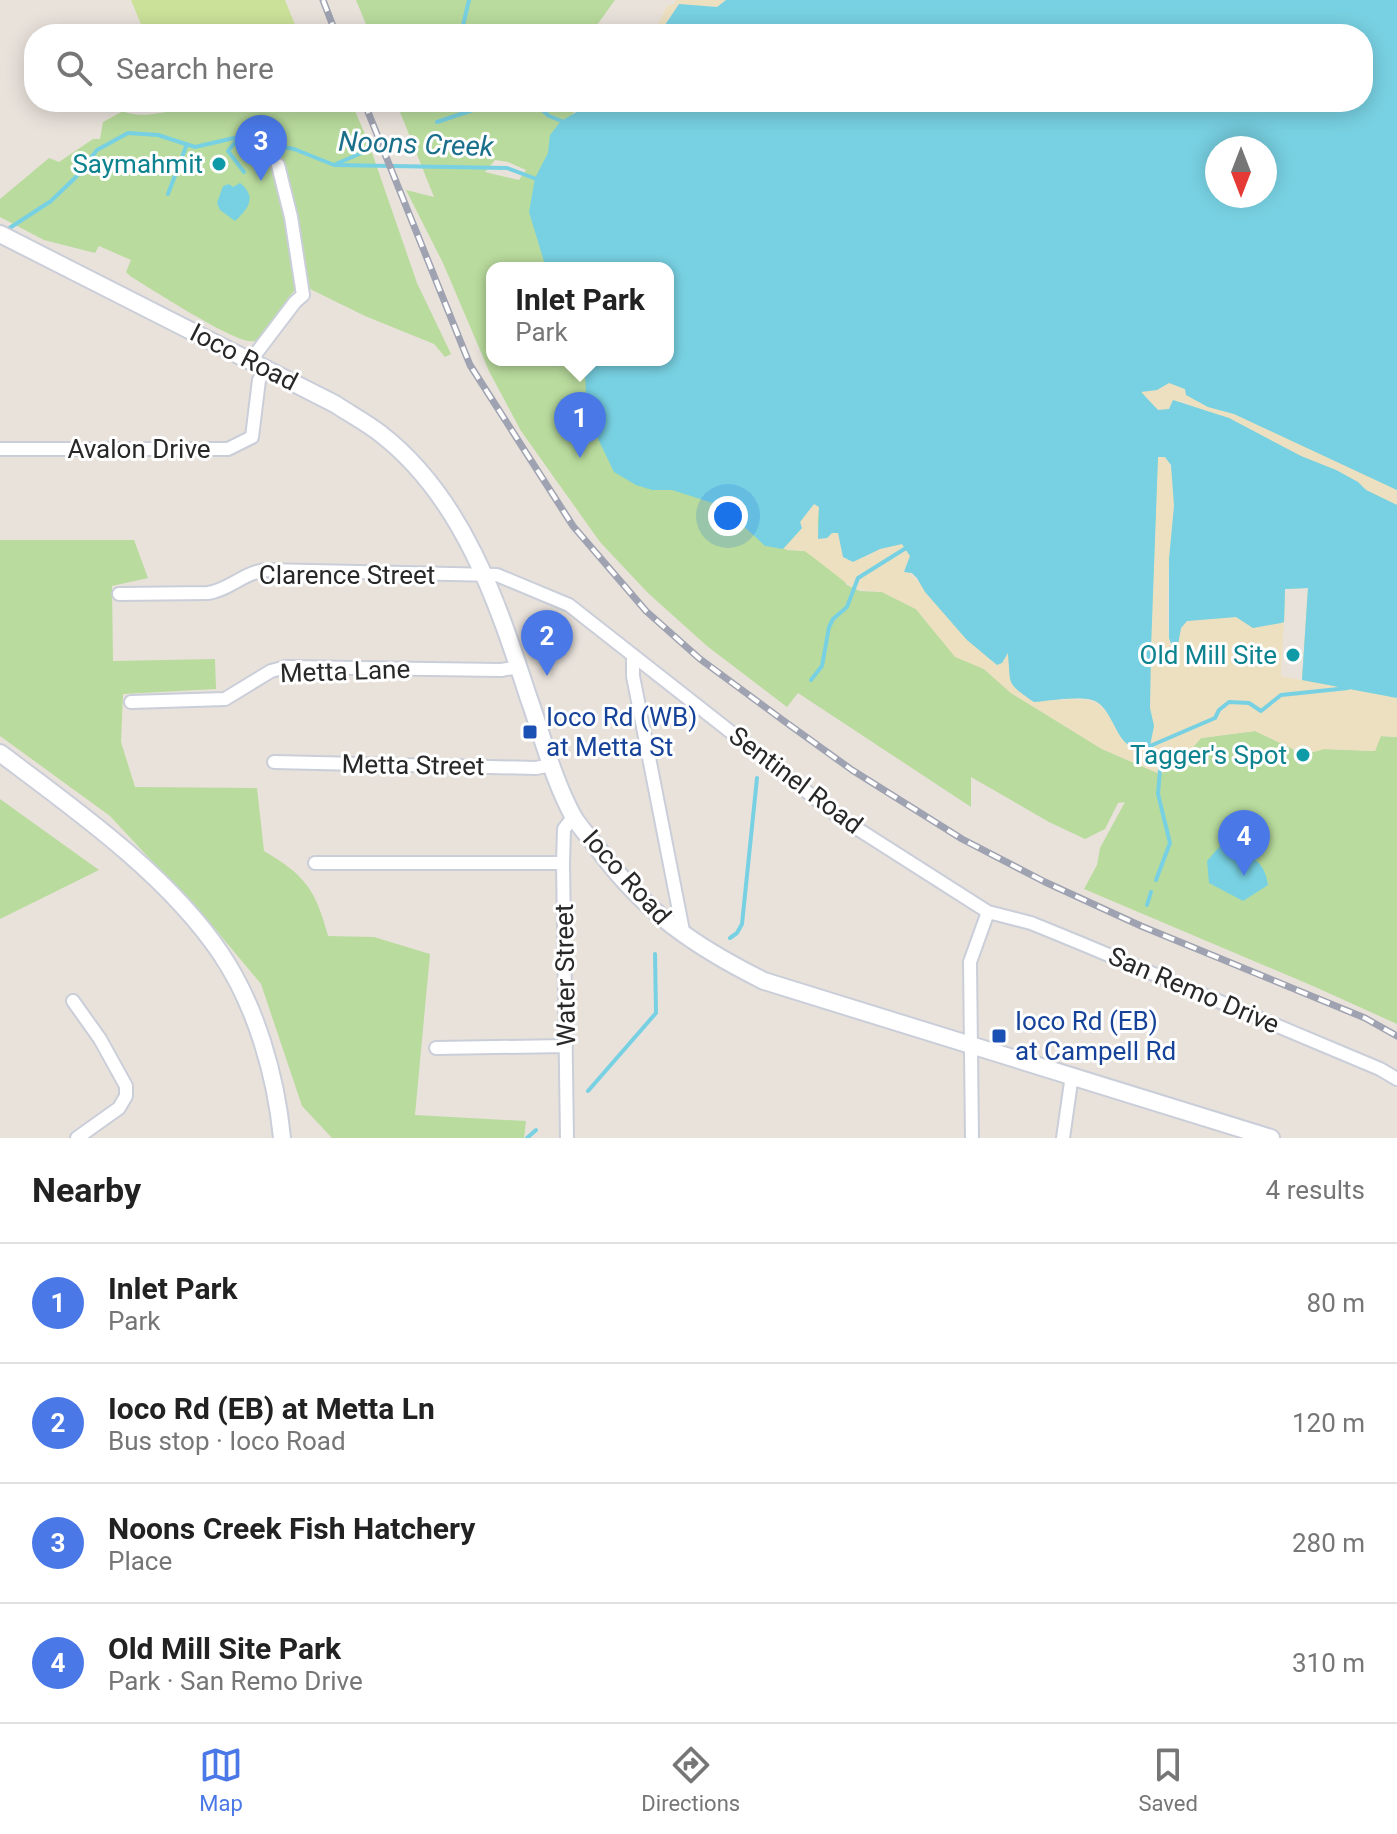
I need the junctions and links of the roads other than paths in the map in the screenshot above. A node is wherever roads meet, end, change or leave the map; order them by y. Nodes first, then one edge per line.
1 (278, 165) dead end
2 (0, 234) edge
3 (258, 364) junction
4 (0, 449) edge
5 (485, 575) junction
6 (119, 594) dead end
7 (633, 655) junction
8 (519, 667) junction
9 (131, 702) dead end
10 (0, 753) edge
11 (274, 762) dead end
12 (551, 765) junction
13 (574, 816) junction
14 (315, 863) dead end
15 (563, 863) junction
16 (988, 912) junction
17 (684, 936) junction
18 (73, 1001) dead end
19 (971, 1043) junction
20 (566, 1046) junction
21 (436, 1048) dead end
22 (1072, 1075) junction
23 (1397, 1079) edge
24 (77, 1138) edge
25 (282, 1138) edge
26 (567, 1138) edge
27 (972, 1138) edge
28 (1063, 1138) edge
29 (1271, 1138) edge

1 - 3 street
2 - 3 main road, Ioco Road
3 - 4 street, Avalon Drive
3 - 5 main road, Ioco Road
5 - 6 street, Clarence Street
5 - 7 street, Sentinel Road
5 - 8 main road, Ioco Road
7 - 16 street, Sentinel Road
7 - 17 street
8 - 9 street, Metta Lane
8 - 12 main road, Ioco Road
10 - 25 main road
11 - 12 street, Metta Street
12 - 13 main road, Ioco Road
13 - 15 street, Water Street
13 - 17 main road, Ioco Road
14 - 15 street
15 - 20 street, Water Street
16 - 19 street
16 - 23 street, San Remo Drive
17 - 19 main road, Ioco Road
18 - 24 street
19 - 22 main road, Ioco Road
19 - 27 street
20 - 21 street
20 - 26 street, Water Street
22 - 28 street
22 - 29 main road, Ioco Road

